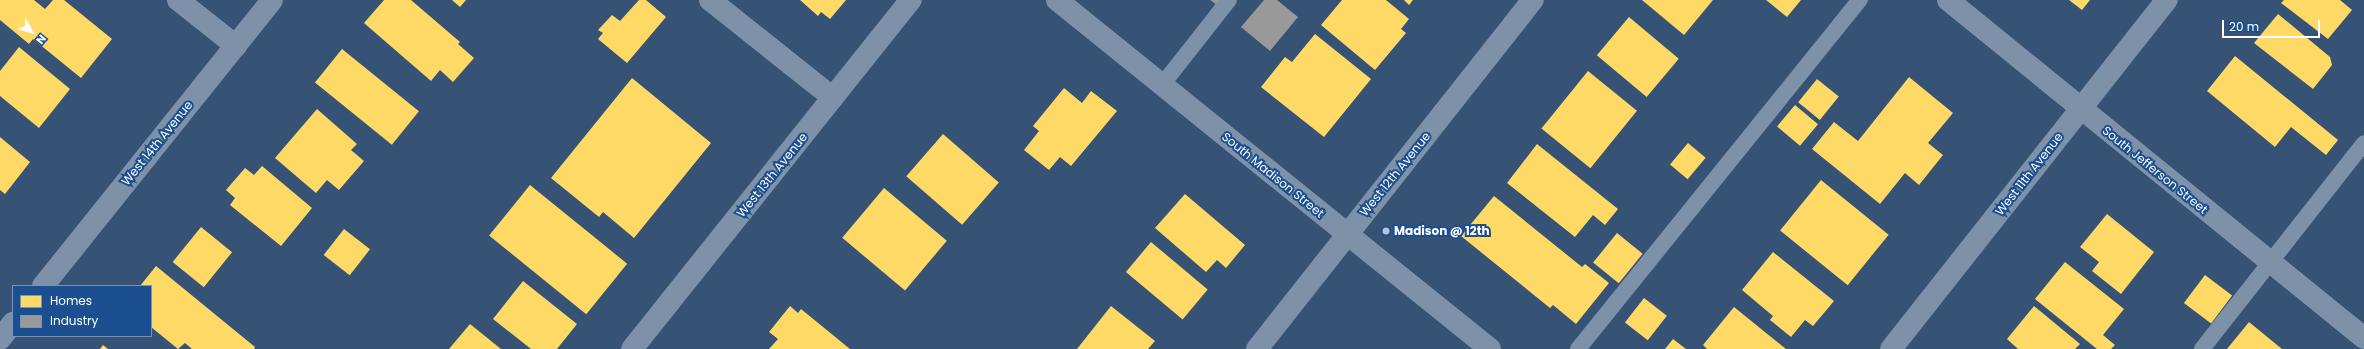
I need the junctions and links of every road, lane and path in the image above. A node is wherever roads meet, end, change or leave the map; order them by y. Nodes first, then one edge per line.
1 (178, 0) edge
2 (272, 0) edge
3 (710, 0) edge
4 (911, 0) edge
5 (1057, 0) edge
6 (1229, 0) edge
7 (1533, 0) edge
8 (1860, 0) edge
9 (1948, 0) edge
10 (2167, 0) edge
11 (236, 46) junction
12 (1162, 85) junction
13 (833, 98) junction
14 (2081, 110) junction
15 (2364, 143) edge
16 (1347, 234) junction
17 (2270, 263) junction
18 (44, 285) edge
19 (12, 324) edge
20 (2364, 338) edge
21 (0, 339) edge
22 (632, 349) edge
23 (1257, 349) edge
24 (1490, 349) edge
25 (1578, 349) edge
26 (1891, 349) edge
27 (2202, 349) edge

1 - 11 street
2 - 11 street, West 14th Avenue
3 - 13 street
4 - 13 street, West 13th Avenue
5 - 12 street, South Madison Street
6 - 12 lane
7 - 16 street, West 12th Avenue
8 - 25 lane
9 - 14 street, South Jefferson Street
10 - 14 street, West 11th Avenue
11 - 18 street, West 14th Avenue
12 - 16 street, South Madison Street
13 - 22 street, West 13th Avenue
14 - 17 street, South Jefferson Street
14 - 26 street, West 11th Avenue
15 - 17 lane
16 - 23 street, West 12th Avenue
16 - 24 street, South Madison Street
17 - 20 street, South Jefferson Street
17 - 27 lane
19 - 21 street

